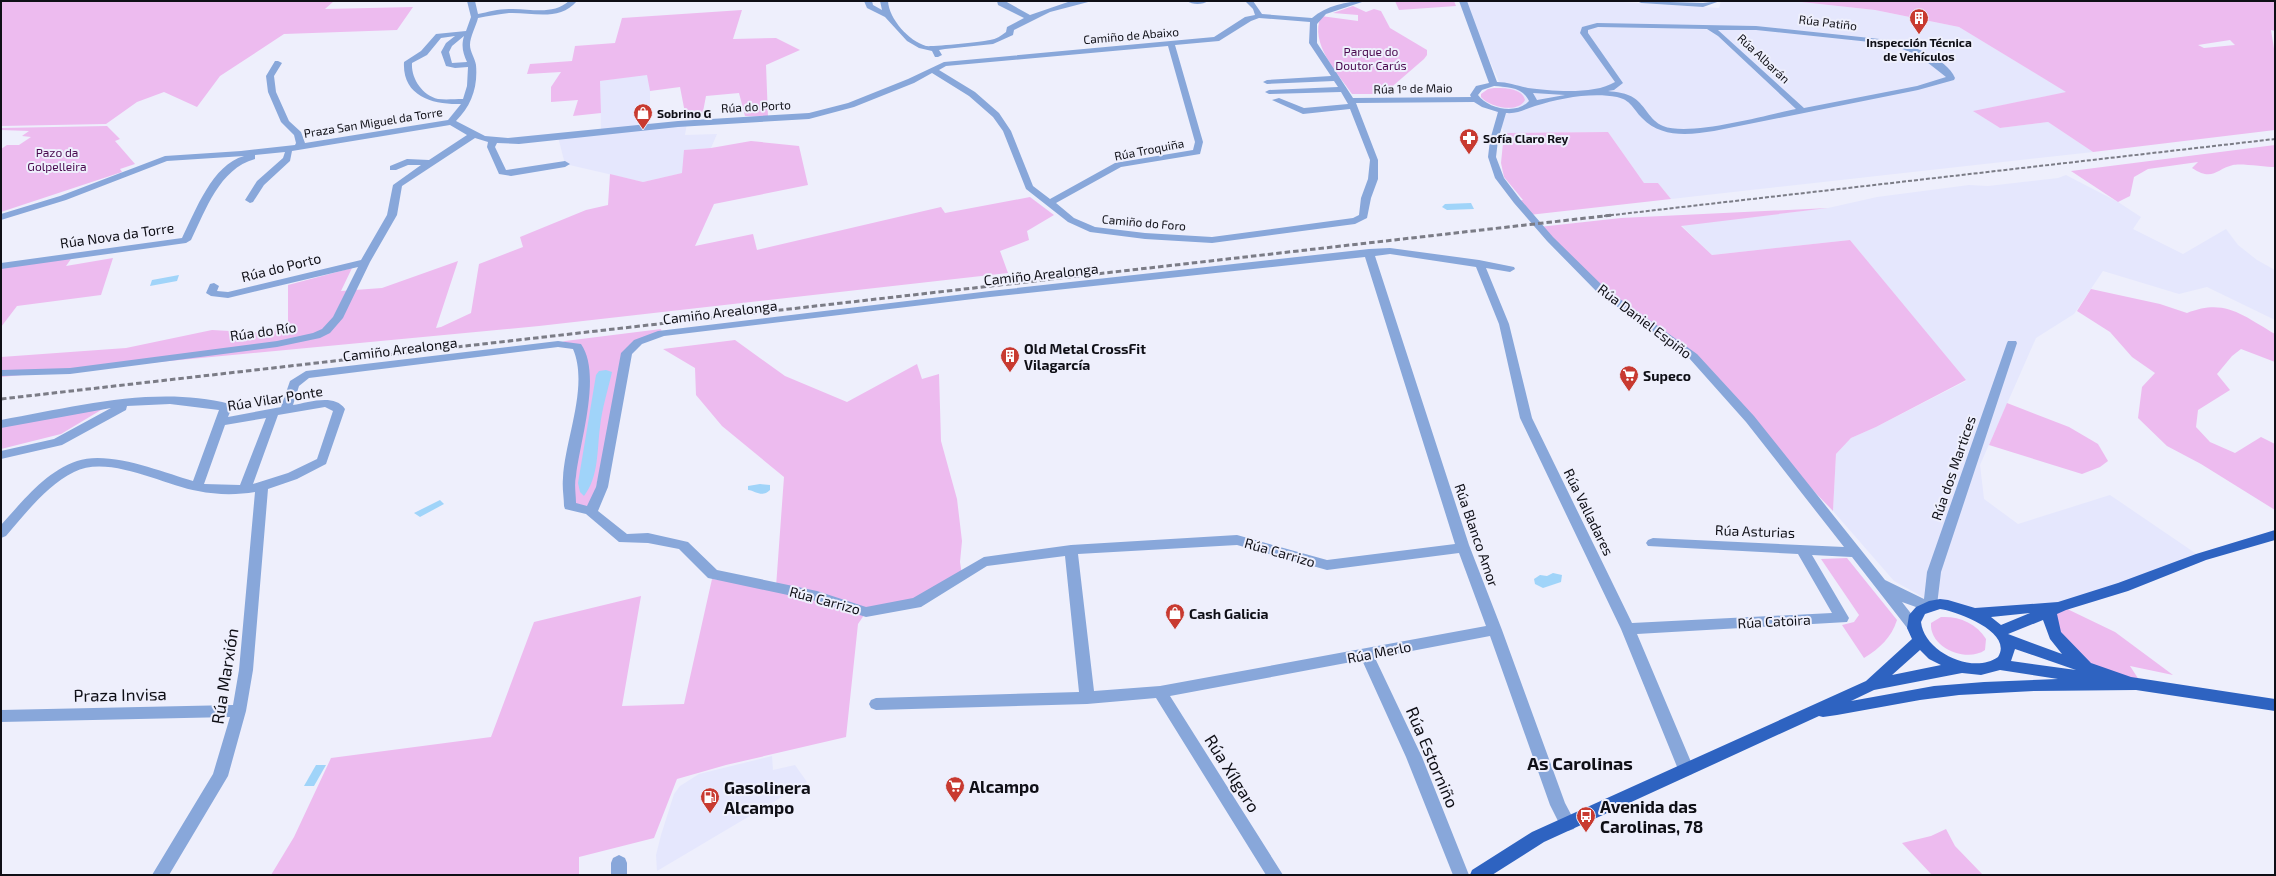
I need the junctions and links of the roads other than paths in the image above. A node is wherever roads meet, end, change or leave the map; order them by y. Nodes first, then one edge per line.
1 (471, 1) edge
2 (573, 1) edge
3 (868, 1) edge
4 (884, 1) edge
5 (1001, 1) edge
6 (1088, 1) edge
7 (1191, 1) edge
8 (1204, 1) edge
9 (1249, 1) edge
10 (1361, 1) edge
11 (1463, 1) edge
12 (1641, 1) edge
13 (1716, 1) edge
14 (886, 15) junction
15 (1259, 16) junction
16 (475, 17) junction
17 (1030, 18) junction
18 (1314, 20) junction
19 (1708, 27) junction
20 (467, 33) junction
21 (1171, 43) junction
22 (935, 49) junction
23 (278, 63) dead end
24 (472, 64) junction
25 (944, 64) junction
26 (933, 70) junction
27 (1336, 78) junction
28 (1617, 78) junction
29 (1267, 82) dead end
30 (1494, 84) junction
31 (1342, 89) junction
32 (1524, 90) junction
33 (1269, 92) dead end
34 (1475, 99) junction
35 (1276, 100) dead end
36 (465, 101) junction
37 (1636, 102) junction
38 (1352, 104) junction
39 (1532, 104) junction
40 (1801, 109) junction
41 (1503, 110) junction
42 (451, 122) junction
43 (469, 133) junction
44 (493, 141) junction
45 (299, 145) junction
46 (290, 152) junction
47 (429, 163) junction
48 (565, 164) dead end
49 (393, 168) dead end
50 (250, 200) dead end
51 (1049, 203) junction
52 (1, 217) edge
53 (1370, 252) junction
54 (364, 262) junction
55 (1478, 263) junction
56 (1, 266) edge
57 (1510, 269) dead end
58 (214, 286) dead end
59 (2012, 342) dead end
60 (1, 373) edge
61 (131, 403) junction
62 (280, 410) junction
63 (221, 422) junction
64 (1, 424) edge
65 (1, 455) edge
66 (197, 487) junction
67 (262, 488) junction
68 (244, 490) junction
69 (590, 511) junction
70 (1, 533) edge
71 (2275, 535) edge
72 (1653, 543) dead end
73 (1463, 548) junction
74 (1802, 549) junction
75 (1071, 550) junction
76 (1855, 552) junction
77 (1875, 578) junction
78 (1928, 605) junction
79 (2056, 608) junction
80 (1974, 613) junction
81 (1913, 625) junction
82 (1628, 628) junction
83 (1495, 630) junction
84 (2002, 636) junction
85 (1920, 641) junction
86 (1367, 655) junction
87 (2001, 665) junction
88 (1962, 667) junction
89 (2091, 670) junction
90 (2135, 684) junction
91 (1871, 685) junction
92 (1160, 692) junction
93 (1087, 698) junction
94 (876, 704) dead end
95 (2275, 705) edge
96 (239, 711) junction
97 (1813, 712) junction
98 (1, 716) edge
99 (1686, 769) junction
100 (1568, 824) junction
101 (160, 875) edge
102 (1275, 875) edge
103 (1461, 875) edge
104 (1478, 875) edge

1 - 16 street
2 - 16 street
3 - 14 street
4 - 14 street
5 - 17 street
6 - 17 street
7 - 8 street
9 - 15 street
10 - 18 street
11 - 30 street
12 - 13 street
14 - 22 street
15 - 18 street, Camiño de Abaixo
15 - 21 street, Camiño de Abaixo
16 - 20 street
17 - 22 street
18 - 27 street
19 - 28 street, Rúa Patiño
19 - 40 street, Rúa Albarán
19 - 40 street, Rúa Patiño
20 - 24 street, Praza San Miguel da Torre
20 - 24 street
20 - 36 street
21 - 25 street, Camiño de Abaixo
21 - 51 street, Rúa Troquiña
22 - 25 street
23 - 45 street
24 - 36 street, Praza San Miguel da Torre
25 - 26 street, Rúa do Porto
26 - 44 street, Rúa do Porto
26 - 51 street, Camiño do Foro
27 - 29 street
27 - 31 street
28 - 32 street
28 - 37 street, Rúa Patiño
30 - 32 street
30 - 34 street
31 - 33 street
31 - 38 street
32 - 39 street
34 - 38 street, Rúa 1º de Maio
34 - 41 street
35 - 38 street, Rúa 1º de Maio
36 - 42 street, Praza San Miguel da Torre
37 - 39 street
37 - 40 street, Rúa Patiño
38 - 51 street, Camiño do Foro
39 - 41 street
41 - 76 street, Rúa Daniel Espiño
42 - 43 street, Praza San Miguel da Torre
42 - 45 street, Praza San Miguel da Torre
43 - 44 street, Rúa do Porto
43 - 47 street, Rúa do Río
44 - 48 street
45 - 46 street
45 - 52 street, Praza San Miguel da Torre
46 - 50 street
46 - 56 street, Rúa Nova da Torre
47 - 49 street
47 - 54 street, Rúa do Río
53 - 55 street, Camiño Arealonga
53 - 69 street, Camiño Arealonga
53 - 73 street, Rúa Blanco Amor
54 - 58 street, Rúa do Porto
54 - 60 street, Rúa do Río
55 - 57 street
55 - 82 street, Rúa Valladares
59 - 78 street, Rúa dos Martices
61 - 63 street, Rúa Vilar Ponte
61 - 64 street, Rúa Vilar Ponte
61 - 65 street, Rúa Vilar Ponte
62 - 63 street, Rúa Vilar Ponte
62 - 67 street, Rúa Vilar Ponte
62 - 68 street
62 - 69 street, Camiño Arealonga
63 - 66 street, Rúa Vilar Ponte
66 - 68 street, Rúa Vilar Ponte
66 - 70 street
67 - 68 street, Rúa Vilar Ponte
67 - 96 street, Rúa Marxión
69 - 75 street, Rúa Carrizo
71 - 79 main road
72 - 74 street, Rúa Asturias
73 - 75 street, Rúa Carrizo
73 - 83 street, Rúa Blanco Amor
74 - 76 street, Rúa Asturias
74 - 82 street, Rúa Catoira
75 - 93 street
76 - 77 street, Rúa Daniel Espiño
77 - 78 street, Rúa Daniel Espiño
77 - 81 street, Rúa Daniel Espiño
78 - 80 main road
78 - 81 main road
79 - 80 main road
79 - 84 main road
79 - 89 main road
80 - 84 main road
81 - 85 main road
82 - 99 street, Rúa Valladares
83 - 86 street, Rúa Merlo
83 - 100 street, Rúa Blanco Amor
84 - 87 main road
84 - 89 main road
85 - 88 main road
85 - 91 main road
86 - 92 street, Rúa Merlo
86 - 103 street, Rúa Estorniño
87 - 88 main road
87 - 90 main road
88 - 91 main road
89 - 90 main road
90 - 95 main road
90 - 97 main road
91 - 97 main road
92 - 93 street
92 - 102 street, Rúa Xílgaro
93 - 94 street
96 - 98 street, Praza Invisa
96 - 101 street, Rúa Marxión
97 - 99 main road
99 - 100 main road
100 - 104 main road

